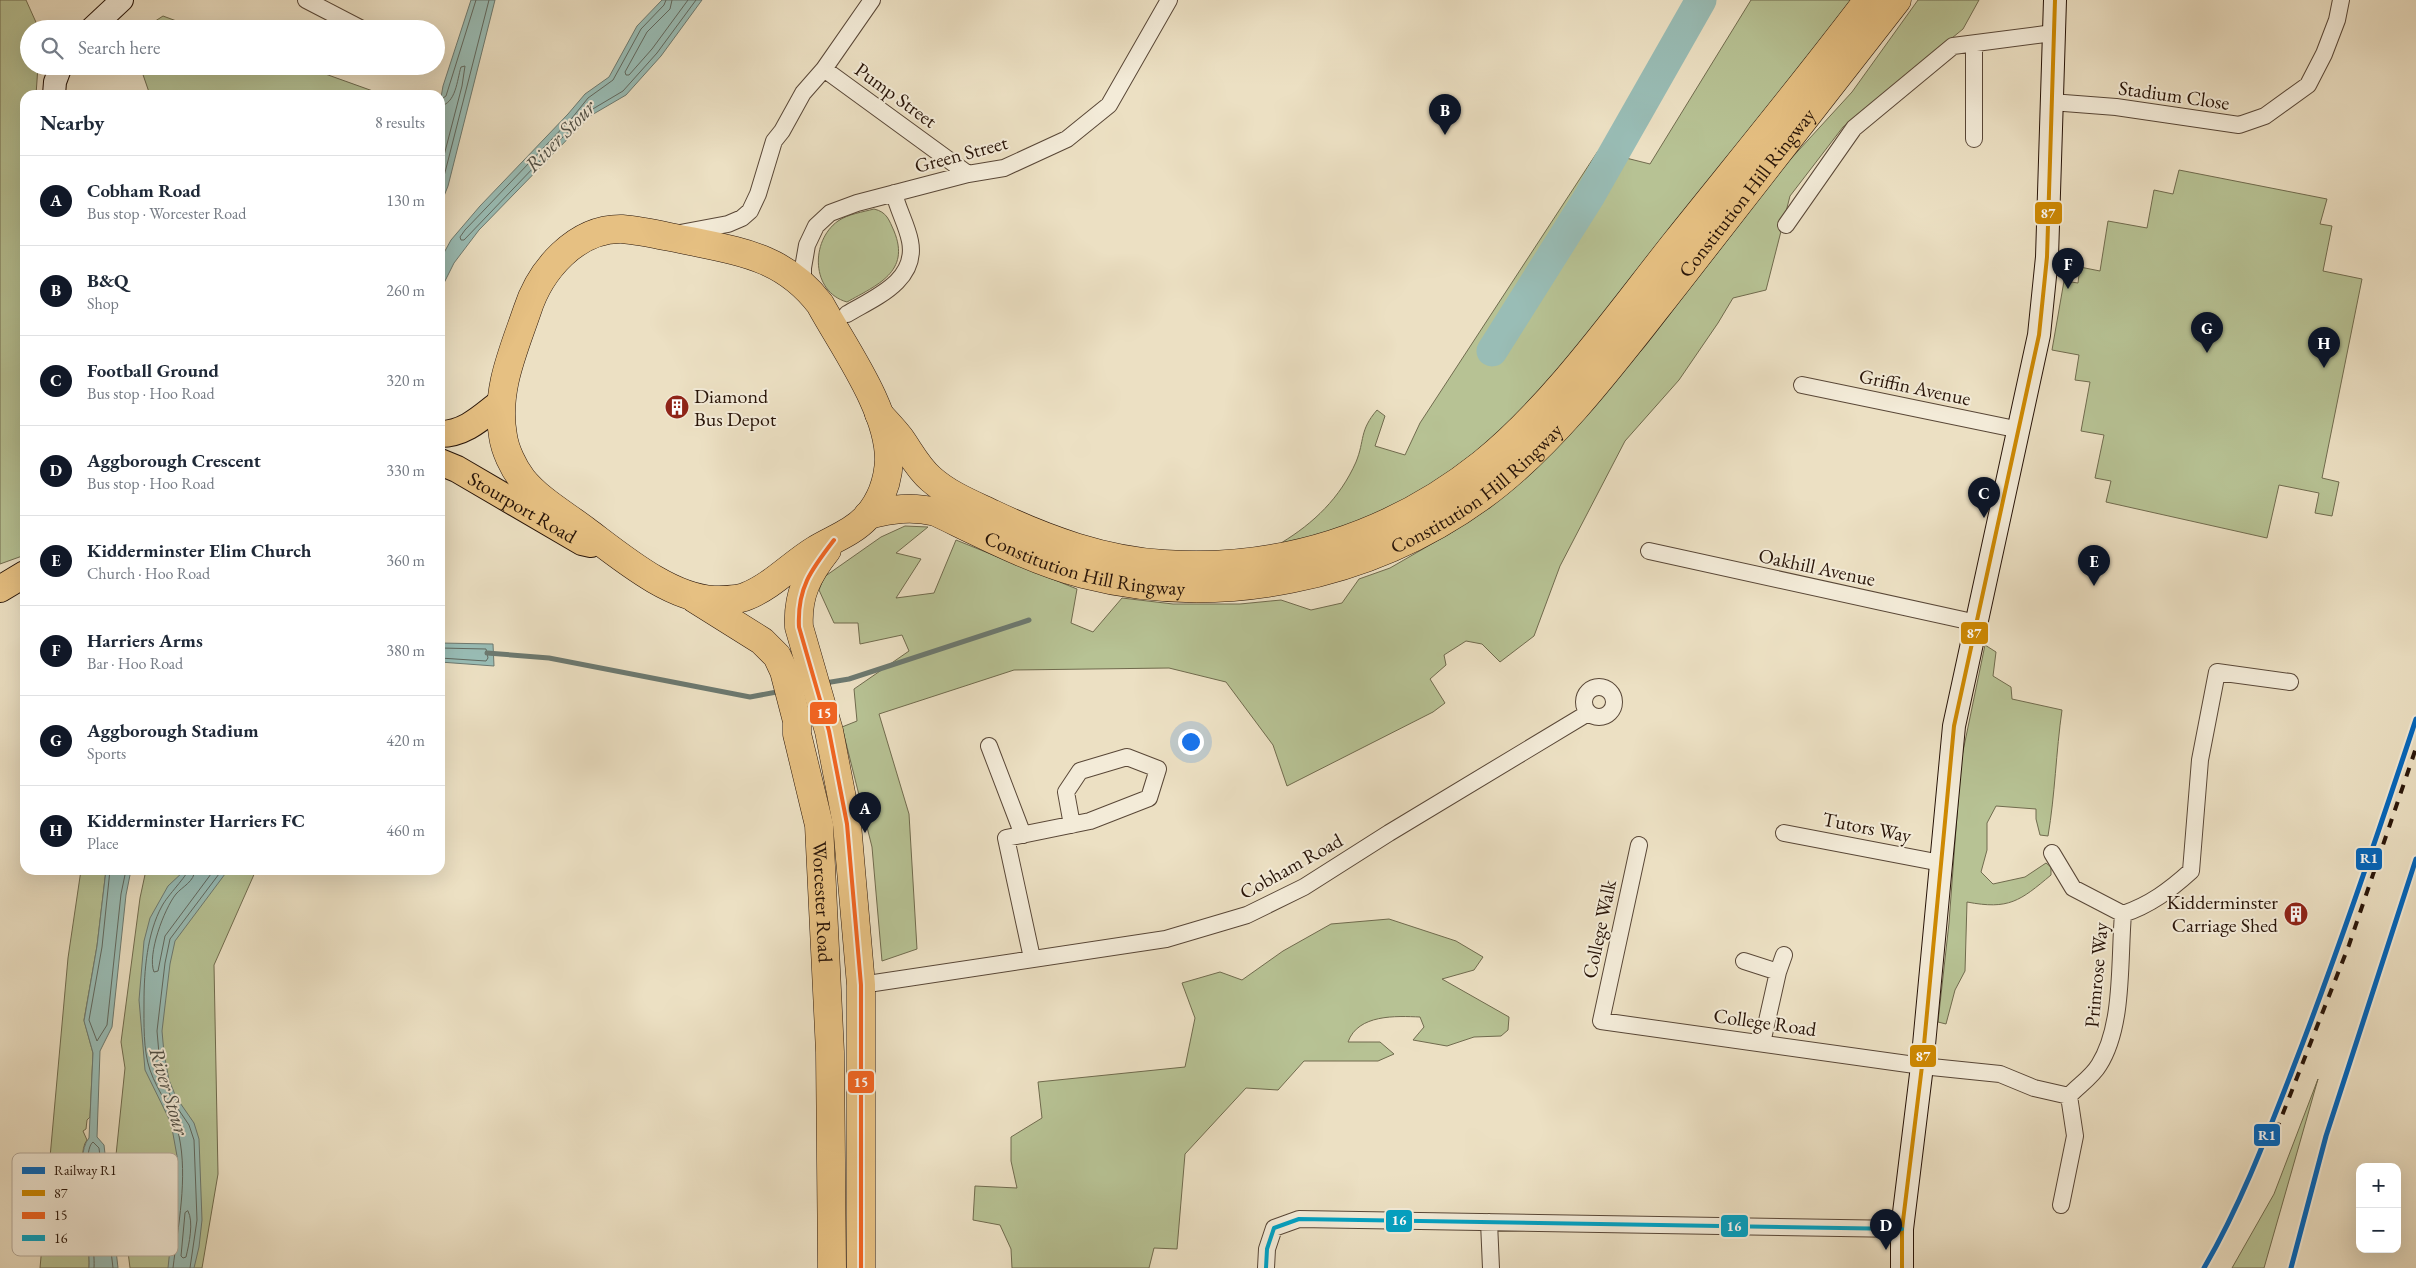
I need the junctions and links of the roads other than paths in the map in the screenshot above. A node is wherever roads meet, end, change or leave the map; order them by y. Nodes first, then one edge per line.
1 (122, 0) edge
2 (306, 0) edge
3 (872, 0) edge
4 (1169, 0) edge
5 (1868, 0) edge
6 (1897, 0) edge
7 (2054, 0) edge
8 (2341, 0) edge
9 (101, 20) edge
10 (345, 20) edge
11 (2053, 33) junction
12 (1974, 44) junction
13 (824, 69) junction
14 (58, 75) edge
15 (54, 90) edge
16 (2051, 102) junction
17 (1974, 139) dead end
18 (968, 174) junction
19 (894, 193) junction
20 (1786, 225) dead end
21 (660, 235) junction
22 (803, 284) junction
23 (846, 314) dead end
24 (1802, 386) dead end
25 (500, 403) junction
26 (880, 414) junction
27 (2020, 430) junction
28 (445, 433) edge
29 (445, 464) edge
30 (868, 516) junction
31 (834, 540) junction
32 (606, 547) junction
33 (1648, 551) dead end
34 (20, 577) edge
35 (0, 589) edge
36 (20, 589) edge
37 (684, 592) junction
38 (0, 595) edge
39 (1977, 624) junction
40 (2290, 682) dead end
41 (1588, 713) dead end
42 (989, 746) dead end
43 (840, 788) junction
44 (811, 792) junction
45 (1072, 825) junction
46 (1784, 834) dead end
47 (1022, 835) junction
48 (1639, 846) dead end
49 (2052, 853) dead end
50 (1941, 863) junction
51 (2123, 914) junction
52 (1784, 956) dead end
53 (1032, 958) junction
54 (1744, 961) dead end
55 (1778, 972) junction
56 (861, 985) junction
57 (1601, 1021) joint
58 (1762, 1043) junction
59 (861, 1051) junction
60 (830, 1052) junction
61 (1922, 1066) junction
62 (2069, 1096) junction
63 (2061, 1205) dead end
64 (1489, 1222) junction
65 (1902, 1229) junction
66 (832, 1268) edge
67 (861, 1268) edge
68 (1266, 1268) edge
69 (1491, 1268) edge
70 (1902, 1268) edge

1 - 9 street
2 - 10 street
3 - 13 street
4 - 18 street, Green Street
5 - 26 highway, Constitution Hill Ringway
6 - 30 highway, Constitution Hill Ringway
7 - 11 street
8 - 16 street, Stadium Close
11 - 12 street
11 - 16 street
12 - 17 street
12 - 20 street
13 - 18 street, Pump Street
13 - 21 street
14 - 15 street
16 - 27 street
18 - 19 street, Green Street
19 - 22 street, Green Street
19 - 23 street
21 - 22 highway
21 - 25 highway
22 - 26 highway
24 - 27 street, Griffin Avenue
25 - 28 main road
25 - 32 highway
26 - 30 highway
27 - 39 street
29 - 32 main road, Stourport Road
30 - 31 highway
31 - 37 highway
31 - 43 highway, Worcester Road
32 - 37 highway
33 - 39 street, Oakhill Avenue
34 - 35 main road
36 - 38 main road
37 - 44 highway, Worcester Road
39 - 50 street
40 - 51 street, Primrose Way
41 - 53 street, Cobham Road
42 - 47 street
43 - 44 highway
43 - 56 highway, Worcester Road
44 - 60 highway, Worcester Road
45 - 45 street
45 - 47 street
46 - 50 street, Tutors Way
47 - 53 street
48 - 57 street, College Walk
49 - 51 street
50 - 61 street
51 - 62 street, Primrose Way
52 - 55 street
53 - 56 street, Cobham Road
54 - 55 street
55 - 58 street
56 - 59 highway, Worcester Road
57 - 58 street, College Road
58 - 61 street, College Road
59 - 60 highway
59 - 67 highway, Worcester Road
60 - 66 highway, Worcester Road
61 - 62 street
61 - 65 street
62 - 63 street
64 - 65 street
64 - 68 street
64 - 69 street
65 - 70 street

